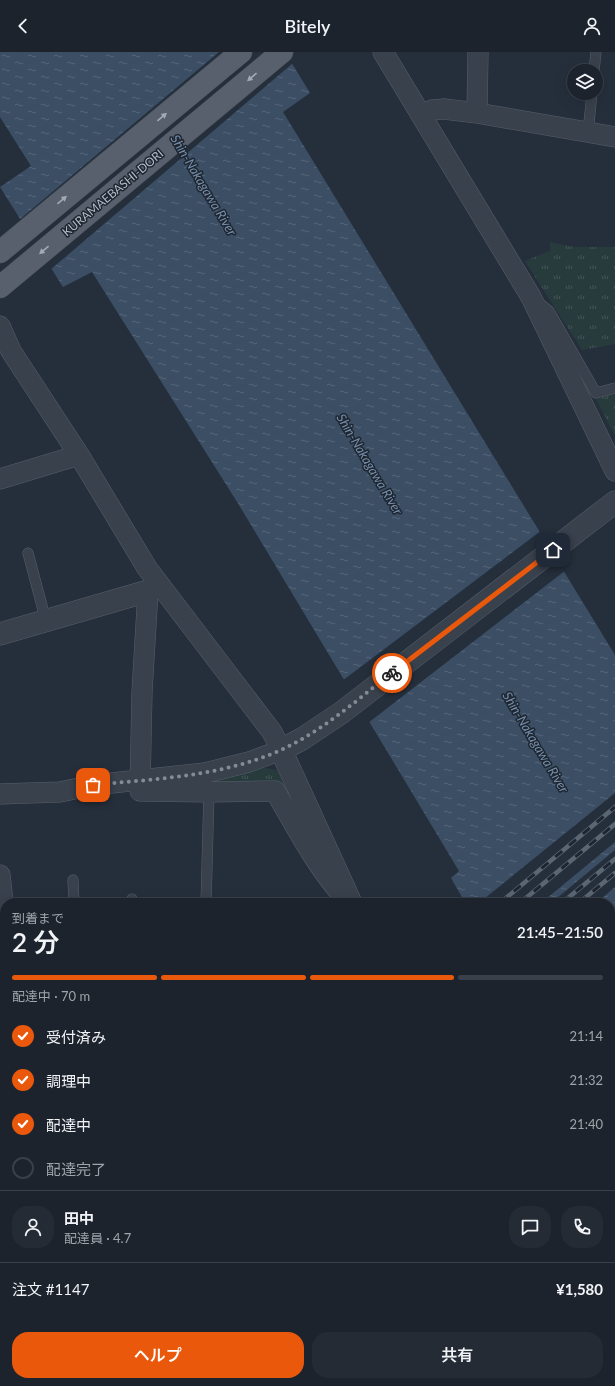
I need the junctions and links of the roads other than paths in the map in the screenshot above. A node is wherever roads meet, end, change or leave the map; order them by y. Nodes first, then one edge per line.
1 (241, 52) edge
2 (282, 52) edge
3 (383, 52) edge
4 (478, 52) edge
5 (596, 52) edge
6 (595, 64) edge
7 (591, 100) edge
8 (477, 112) junction
9 (421, 115) junction
10 (588, 133) junction
11 (615, 137) edge
12 (0, 252) edge
13 (0, 287) edge
14 (531, 297) junction
15 (0, 326) edge
16 (615, 388) edge
17 (79, 455) junction
18 (615, 471) edge
19 (0, 479) edge
20 (609, 507) edge
21 (28, 553) dead end
22 (154, 589) junction
23 (46, 621) junction
24 (0, 634) edge
25 (281, 750) junction
26 (140, 780) junction
27 (209, 792) junction
28 (0, 794) edge
29 (0, 875) edge
30 (73, 880) dead end
31 (3, 898) edge
32 (74, 898) edge
33 (206, 898) edge
34 (345, 898) edge
35 (348, 898) edge

12 -> 1 main road
2 -> 13 main road, KURAMAEBASHI-DORI
3 - 9 street
4 - 8 street
5 - 6 lane
7 - 10 lane
8 - 9 street
8 - 10 street
9 - 14 street
10 - 11 street
14 - 16 lane
14 - 18 street
15 - 17 street
17 - 19 street
17 - 22 street
20 - 25 street
21 - 23 lane
22 - 23 street
22 - 25 street
22 - 26 street
23 - 24 street
25 - 26 street
25 - 35 street
26 - 27 street
26 - 28 street
27 - 33 lane
27 - 34 street
29 - 31 street
30 - 32 lane

